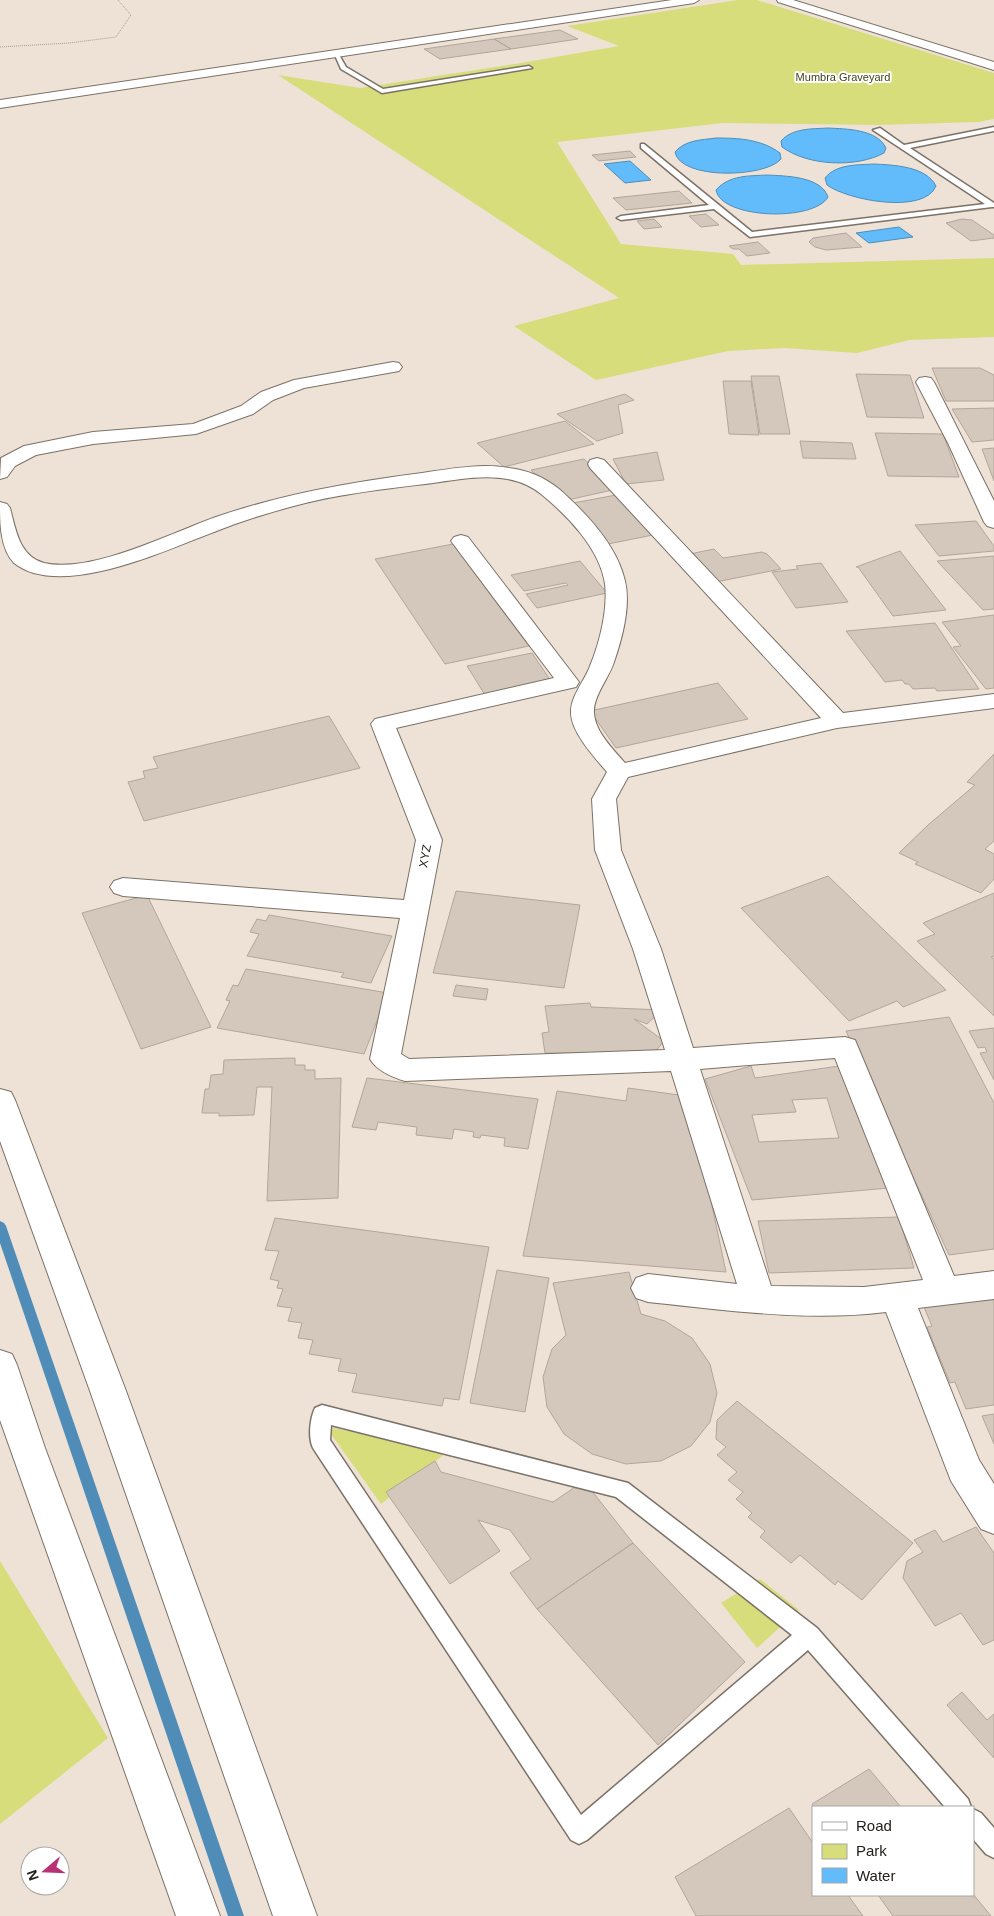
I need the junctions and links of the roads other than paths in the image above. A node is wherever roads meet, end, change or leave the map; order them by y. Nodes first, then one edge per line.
1 (636, 0) edge
2 (694, 0) edge
3 (782, 0) edge
4 (818, 0) edge
5 (929, 34) dead end
6 (336, 54) junction
7 (994, 66) edge
8 (529, 68) dead end
9 (0, 94) edge
10 (0, 104) edge
11 (994, 128) edge
12 (877, 130) dead end
13 (644, 146) dead end
14 (904, 148) junction
15 (716, 206) junction
16 (621, 218) dead end
17 (393, 367) dead end
18 (925, 382) dead end
19 (597, 464) dead end
20 (0, 473) edge
21 (0, 508) edge
22 (994, 522) edge
23 (461, 541) dead end
24 (994, 701) edge
25 (837, 721) junction
26 (619, 772) junction
27 (123, 886) dead end
28 (415, 910) junction
29 (682, 1060) junction
30 (0, 1100) edge
31 (994, 1285) edge
32 (648, 1288) dead end
33 (944, 1291) junction
34 (897, 1297) junction
35 (759, 1300) junction
36 (0, 1365) edge
37 (994, 1517) edge
38 (810, 1635) junction
39 (959, 1806) edge
40 (974, 1823) edge
41 (994, 1846) edge
42 (198, 1916) edge
43 (295, 1916) edge

1 - 9 street
2 - 6 street
3 - 7 street
4 - 5 street
6 - 8 lane
6 - 10 street
11 - 14 lane
12 - 14 lane
13 - 15 lane
14 - 15 lane
15 - 16 lane
17 - 20 street
18 - 22 street
19 - 25 street
21 - 26 street
23 - 28 street, XYZ
24 - 25 street
25 - 26 street
26 - 29 street
27 - 28 street
28 - 29 street, XYZ
29 - 33 street
29 - 35 street
30 - 43 street
31 - 33 street
32 - 35 street
33 - 34 street
34 - 35 street
34 - 37 street
36 - 42 street
38 - 38 lane
38 - 39 lane
40 - 41 lane

